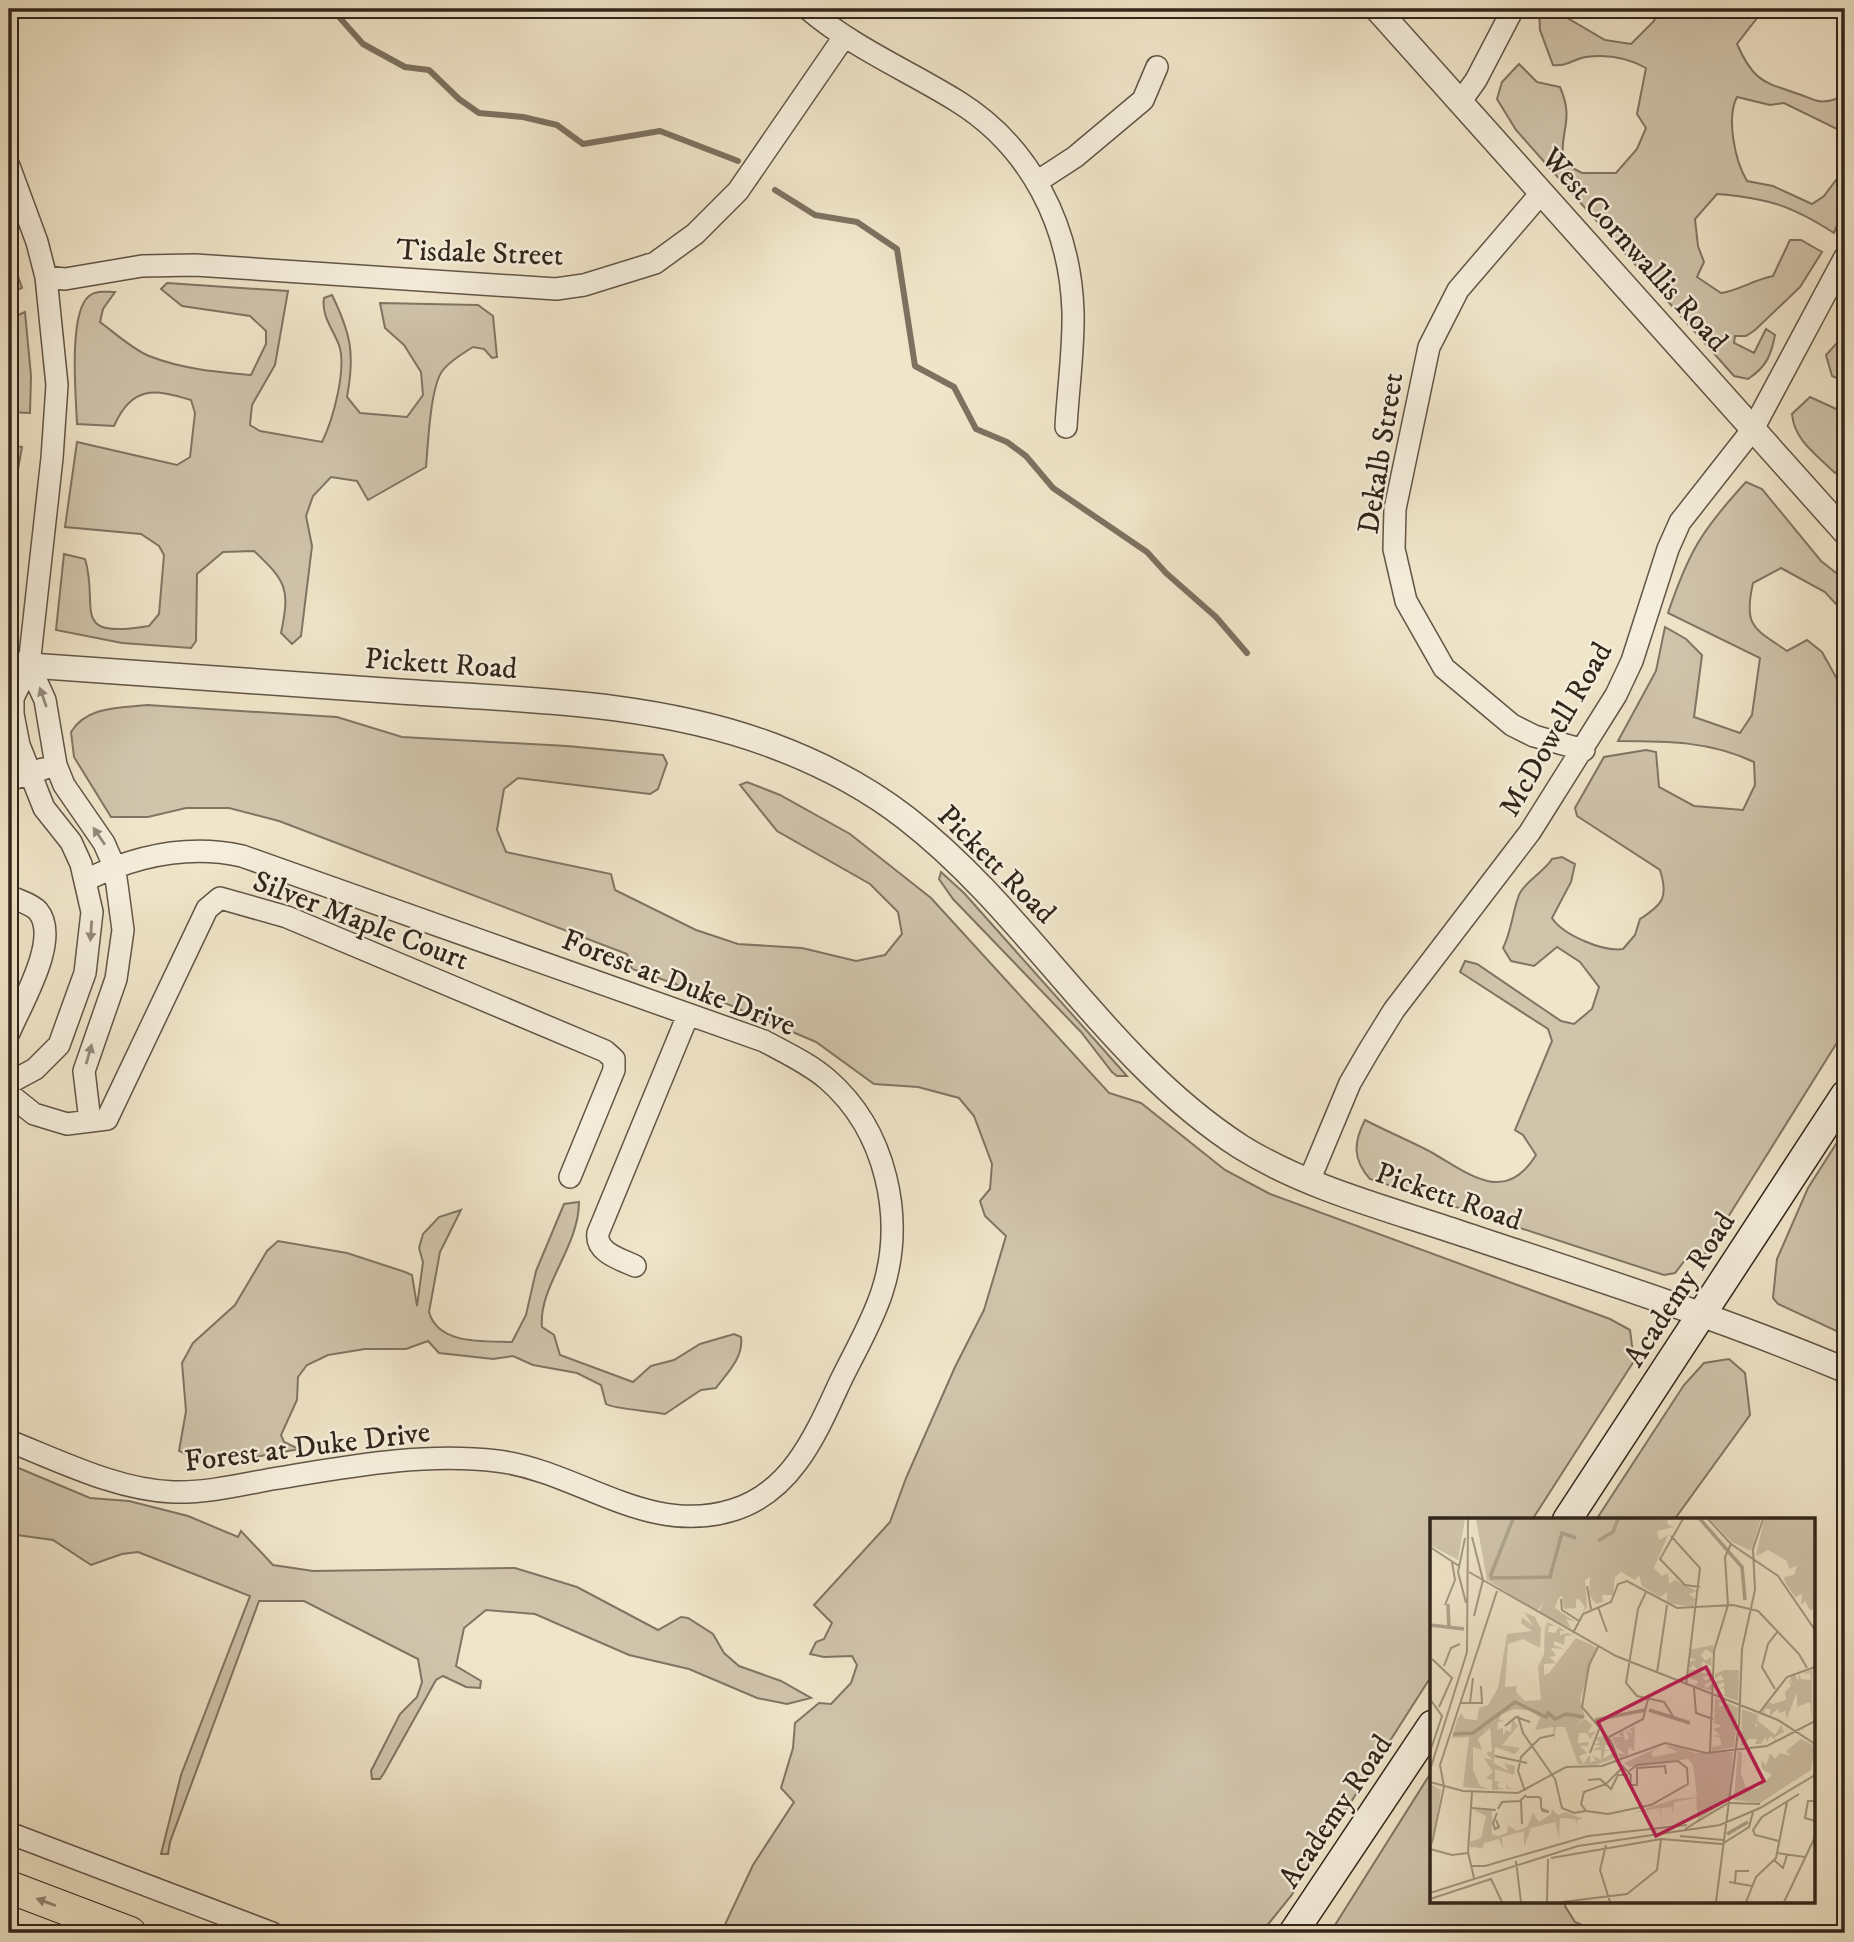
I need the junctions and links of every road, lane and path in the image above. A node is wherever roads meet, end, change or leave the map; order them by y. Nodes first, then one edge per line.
1 (808, 9) edge
2 (1377, 9) edge
3 (1513, 9) edge
4 (844, 37) junction
5 (1157, 67) dead end
6 (1461, 101) junction
7 (9, 166) edge
8 (1038, 181) junction
9 (1542, 192) junction
10 (1845, 257) edge
11 (46, 277) junction
12 (1066, 427) dead end
13 (1754, 429) junction
14 (1845, 532) edge
15 (19, 664) edge
16 (1584, 750) junction
17 (57, 765) junction
18 (30, 774) junction
19 (9, 780) edge
20 (114, 866) junction
21 (86, 880) junction
22 (9, 896) edge
23 (688, 1015) junction
24 (9, 1033) edge
25 (9, 1083) edge
26 (9, 1094) edge
27 (1845, 1095) edge
28 (90, 1121) junction
29 (570, 1177) dead end
30 (1309, 1181) junction
31 (635, 1266) dead end
32 (1702, 1314) junction
33 (1845, 1370) edge
34 (9, 1441) edge
35 (1568, 1518) edge
36 (1430, 1727) edge
37 (9, 1833) edge
38 (9, 1888) edge
39 (130, 1933) edge
40 (272, 1933) edge
41 (1293, 1933) edge

1 - 4 street
2 - 6 street, West Cornwallis Road
3 - 6 street
4 - 8 street
4 - 11 street, Tisdale Street
5 - 8 street
6 - 9 street, West Cornwallis Road
7 - 11 street
8 - 12 street
9 - 13 street, West Cornwallis Road
9 - 16 street, Dekalb Street
10 - 13 street, McDowell Road
11 - 15 street
13 - 14 street, West Cornwallis Road
13 - 16 street, McDowell Road
17 -> 15 street
15 - 18 street
15 - 30 street, Pickett Road
16 - 30 street, McDowell Road
17 - 18 street
20 -> 17 street
18 - 19 street
18 - 21 street
20 - 21 street, Forest at Duke Drive
20 - 23 street, Forest at Duke Drive
28 -> 20 street
21 -> 25 street
22 - 24 street
23 - 31 street
23 - 34 street, Forest at Duke Drive
26 - 28 street
27 - 32 main road, Academy Road
28 - 29 street, Silver Maple Court
30 - 32 street, Pickett Road
32 - 33 street, Pickett Road
32 - 35 main road, Academy Road
36 - 41 main road, Academy Road
37 - 40 street
39 -> 38 main road

